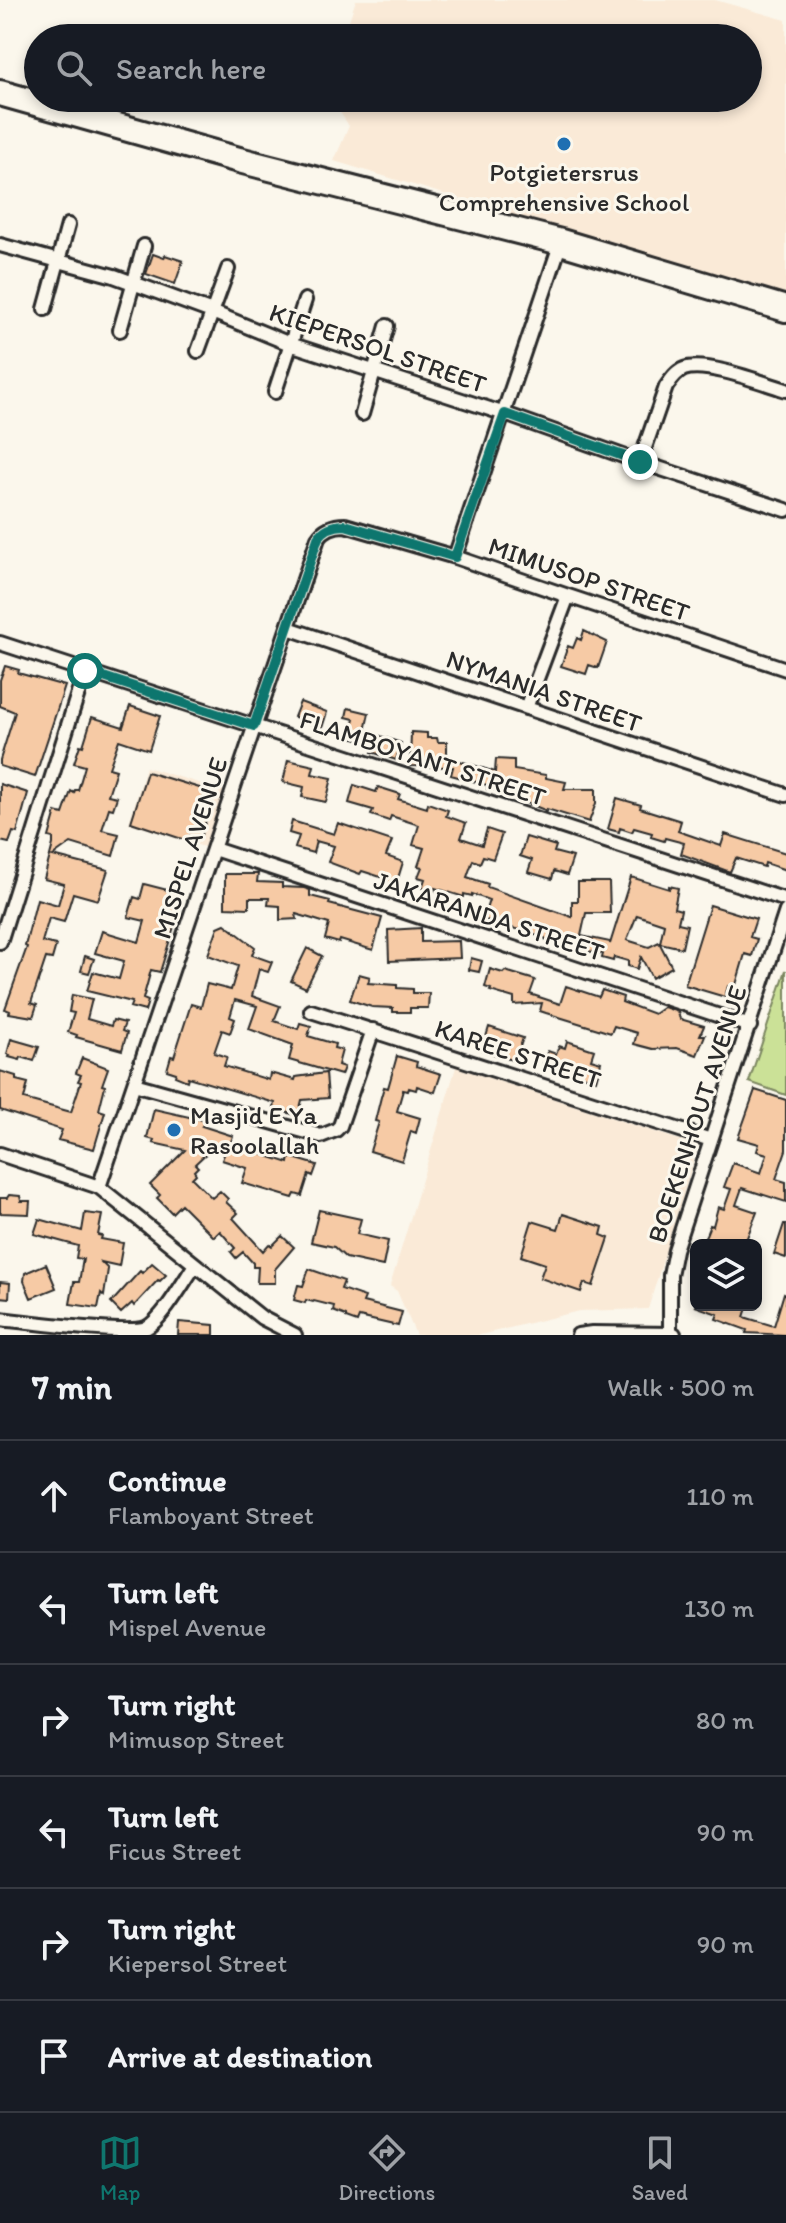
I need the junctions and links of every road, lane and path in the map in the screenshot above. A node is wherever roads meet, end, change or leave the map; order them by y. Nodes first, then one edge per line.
1 (0, 93) edge
2 (24, 100) edge
3 (68, 112) edge
4 (68, 225) dead end
5 (561, 242) junction
6 (0, 245) edge
7 (144, 246) dead end
8 (58, 261) junction
9 (228, 269) dead end
10 (133, 283) junction
11 (305, 300) dead end
12 (45, 309) dead end
13 (786, 309) edge
14 (212, 312) junction
15 (387, 326) dead end
16 (120, 330) dead end
17 (290, 344) junction
18 (198, 351) dead end
19 (374, 372) junction
20 (786, 390) edge
21 (275, 392) dead end
22 (362, 414) dead end
23 (505, 414) junction
24 (640, 462) junction
25 (786, 510) edge
26 (331, 527) joint
27 (455, 557) junction
28 (568, 596) junction
29 (288, 628) junction
30 (0, 643) edge
31 (786, 669) edge
32 (85, 671) junction
33 (526, 708) junction
34 (254, 726) junction
35 (786, 795) edge
36 (214, 849) junction
37 (786, 900) edge
38 (786, 911) edge
39 (0, 942) edge
40 (311, 1011) dead end
41 (750, 1026) junction
42 (373, 1030) junction
43 (134, 1084) junction
44 (711, 1140) junction
45 (0, 1154) edge
46 (99, 1187) junction
47 (195, 1265) junction
48 (0, 1319) edge
49 (673, 1334) edge
50 (295, 1335) edge
51 (578, 1335) edge

1 - 2 highway
3 - 5 highway
4 - 8 street
5 - 13 highway
5 - 23 street
6 - 8 street, KIEPERSOL STREET
7 - 10 street
8 - 10 street, KIEPERSOL STREET
8 - 12 street
9 - 14 street
10 - 14 street, KIEPERSOL STREET
10 - 16 street
11 - 17 street
14 - 17 street, KIEPERSOL STREET
14 - 18 street
15 - 19 street
17 - 19 street, KIEPERSOL STREET
17 - 21 street
19 - 22 street
19 - 23 street, KIEPERSOL STREET
20 - 24 street
23 - 24 street, KIEPERSOL STREET
23 - 27 street
24 - 25 street, KIEPERSOL STREET
26 - 27 street, MIMUSOP STREET
26 - 29 street, MISPEL AVENUE
27 - 28 street, MIMUSOP STREET
28 - 31 street, MIMUSOP STREET
28 - 33 street
29 - 33 street, NYMANIA STREET
29 - 34 street, MISPEL AVENUE
30 - 32 street, FLAMBOYANT STREET
32 - 34 street, FLAMBOYANT STREET
32 - 39 street
33 - 35 street, NYMANIA STREET
34 - 36 street, MISPEL AVENUE
34 - 37 street, FLAMBOYANT STREET
36 - 41 street, JAKARANDA STREET
36 - 43 street, MISPEL AVENUE
38 - 41 street, BOEKENHOUT AVENUE
40 - 42 street, KAREE STREET
41 - 44 street, BOEKENHOUT AVENUE
42 - 43 street
42 - 44 street, KAREE STREET
43 - 46 street, MISPEL AVENUE
44 - 49 street, BOEKENHOUT AVENUE
45 - 46 street
46 - 47 street
47 - 48 street
47 - 50 street
49 - 51 street

